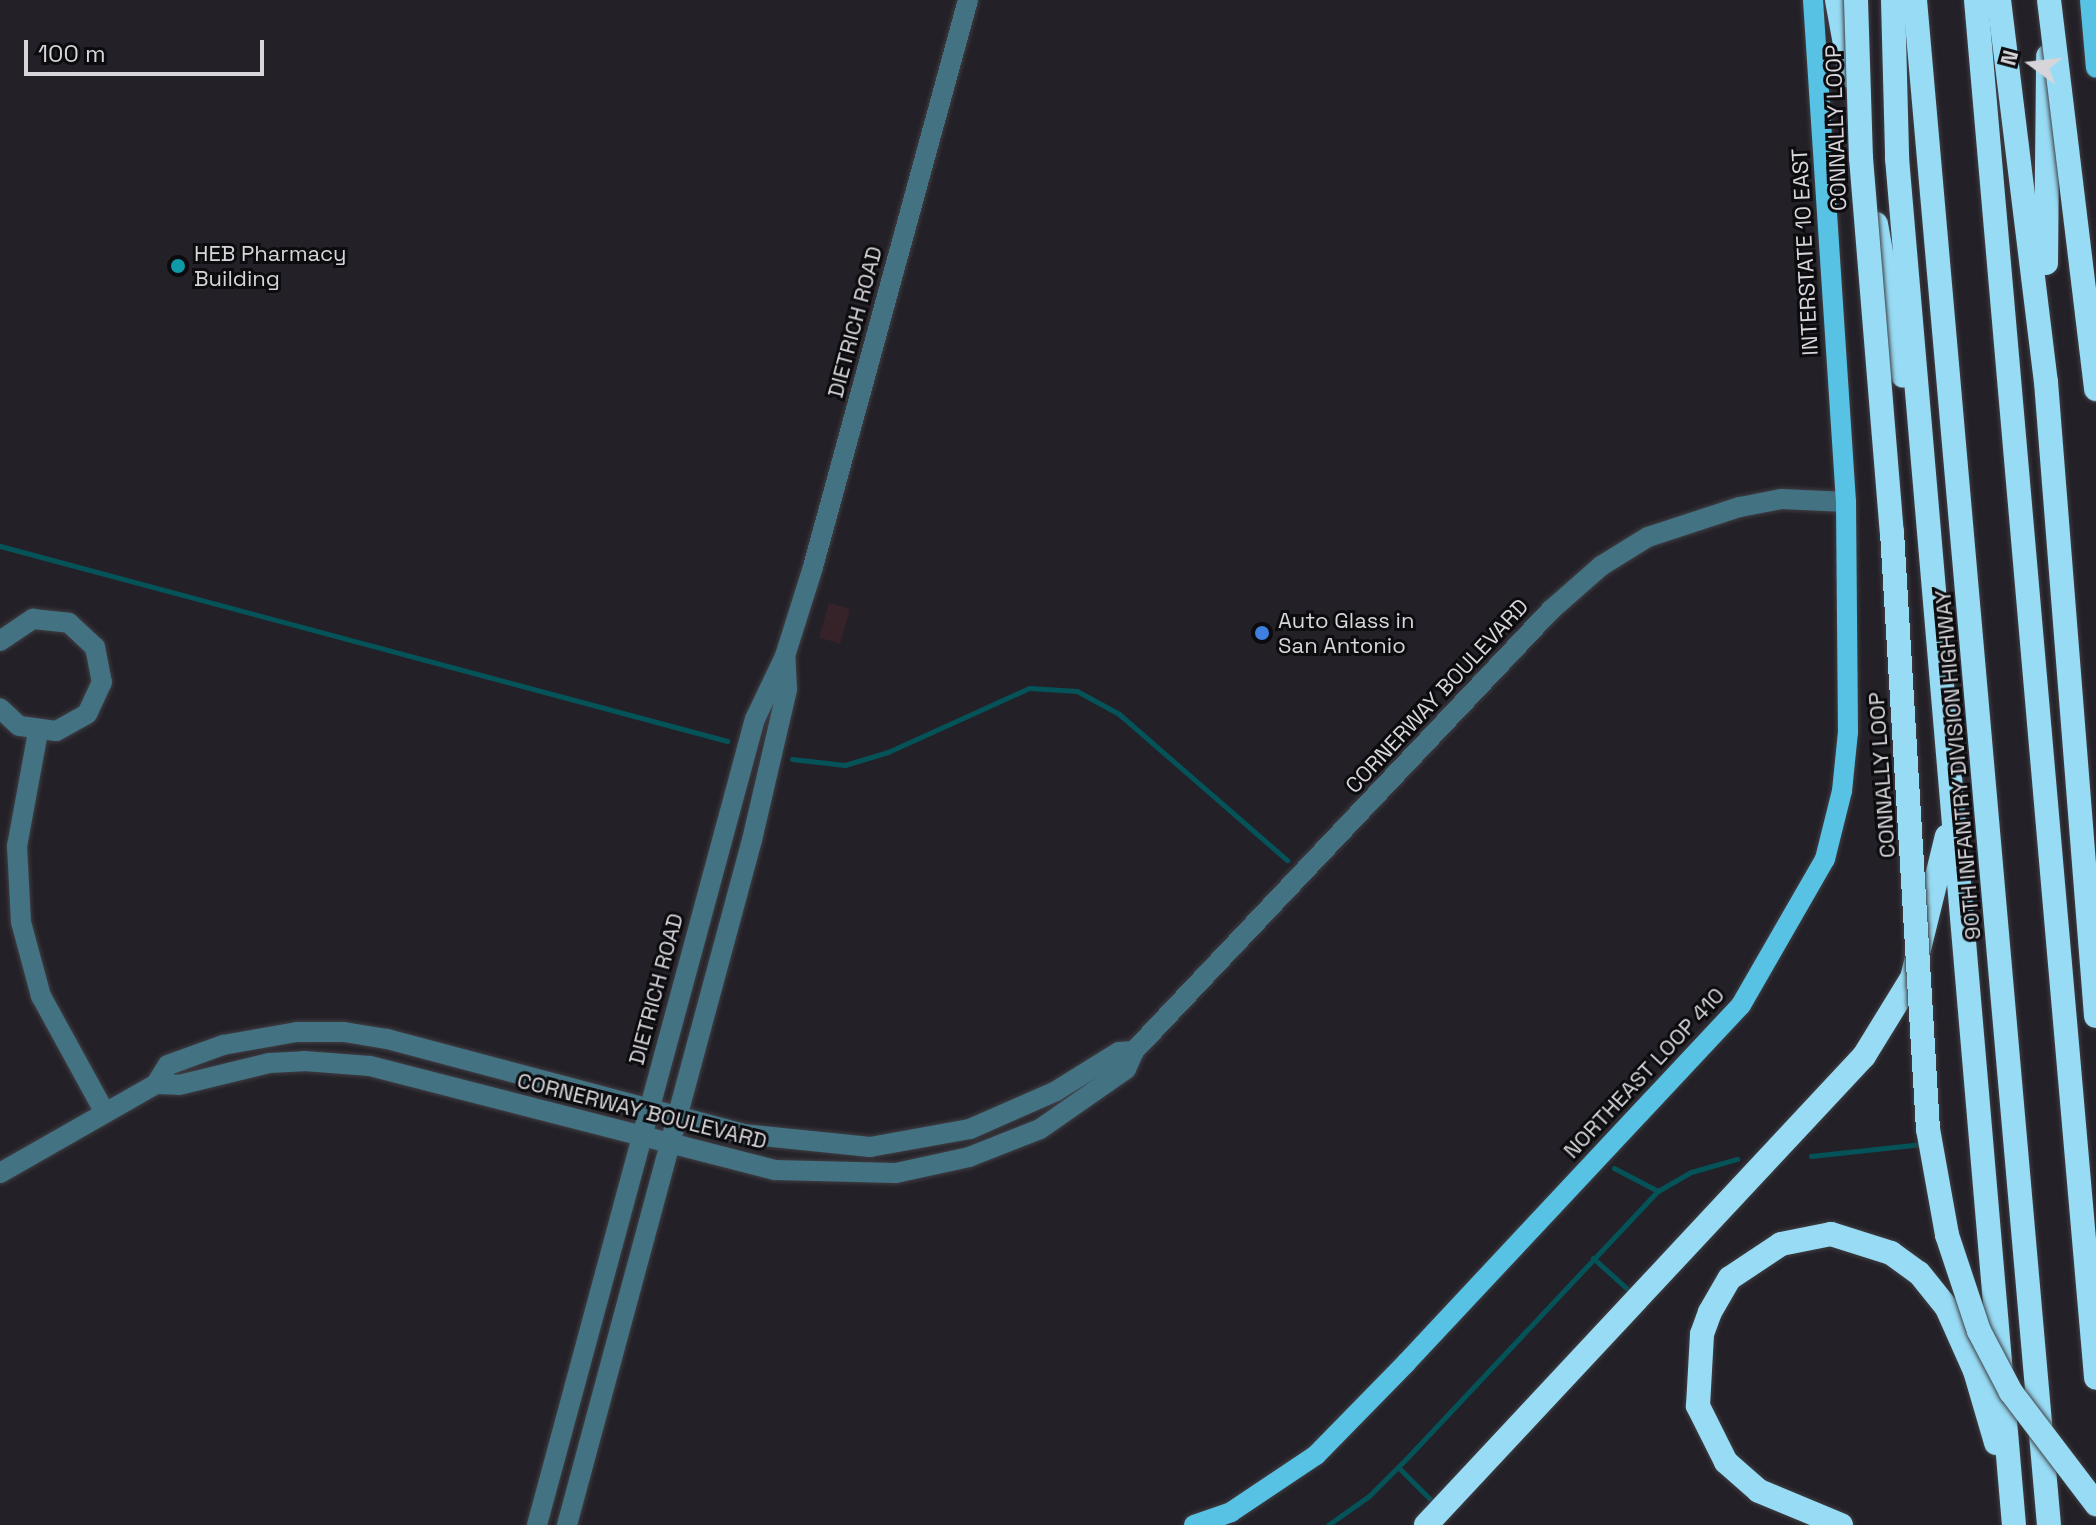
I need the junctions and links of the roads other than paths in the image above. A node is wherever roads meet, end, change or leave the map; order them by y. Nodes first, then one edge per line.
1 (968, 0) edge
2 (1813, 0) edge
3 (1837, 0) edge
4 (1856, 0) edge
5 (1893, 0) edge
6 (1915, 0) edge
7 (1976, 0) edge
8 (1999, 0) edge
9 (2049, 0) edge
10 (2090, 0) edge
11 (2096, 68) edge
12 (2046, 382) junction
13 (2096, 389) edge
14 (1921, 445) junction
15 (1846, 502) junction
16 (2066, 629) junction
17 (0, 641) edge
18 (785, 656) junction
19 (0, 708) edge
20 (38, 732) junction
21 (1950, 786) junction
22 (2096, 811) edge
23 (2096, 1016) edge
24 (1134, 1051) junction
25 (156, 1084) junction
26 (649, 1106) junction
27 (104, 1111) junction
28 (678, 1114) junction
29 (640, 1137) junction
30 (669, 1144) junction
31 (0, 1173) edge
32 (2096, 1378) edge
33 (2011, 1489) junction
34 (2096, 1504) edge
35 (537, 1525) edge
36 (567, 1525) edge
37 (1194, 1525) edge
38 (1426, 1525) edge
39 (1841, 1525) edge
40 (2014, 1525) edge
41 (2049, 1525) edge

1 - 18 street, DIETRICH ROAD
2 - 15 main road, INTERSTATE 10 EAST
3 - 14 highway
4 - 34 highway, CONNALLY LOOP, bridge
5 - 14 highway
6 - 41 highway, 90TH INFANTRY DIVISION HIGHWAY
7 - 32 highway
8 - 12 highway
9 - 12 highway
9 - 13 highway, bridge
10 - 11 main road
12 - 16 highway
14 - 21 highway
15 - 24 street, CORNERWAY BOULEVARD
15 - 37 main road, NORTHEAST LOOP 410
16 - 22 highway
16 - 23 highway
17 - 20 street
18 - 26 street, DIETRICH ROAD
18 - 28 street, DIETRICH ROAD
19 - 20 street
20 - 27 street
21 - 33 highway
21 - 38 highway
24 - 28 street, CORNERWAY BOULEVARD
24 - 30 street, CORNERWAY BOULEVARD
25 - 26 street, CORNERWAY BOULEVARD
25 - 27 street, CORNERWAY BOULEVARD
25 - 29 street, CORNERWAY BOULEVARD
26 - 28 street, CORNERWAY BOULEVARD
26 - 29 street, DIETRICH ROAD
27 - 31 street, CORNERWAY BOULEVARD
28 - 30 street, DIETRICH ROAD
29 - 30 street, CORNERWAY BOULEVARD
29 - 35 street, DIETRICH ROAD
30 - 36 street, DIETRICH ROAD
33 - 39 highway
33 - 40 highway

